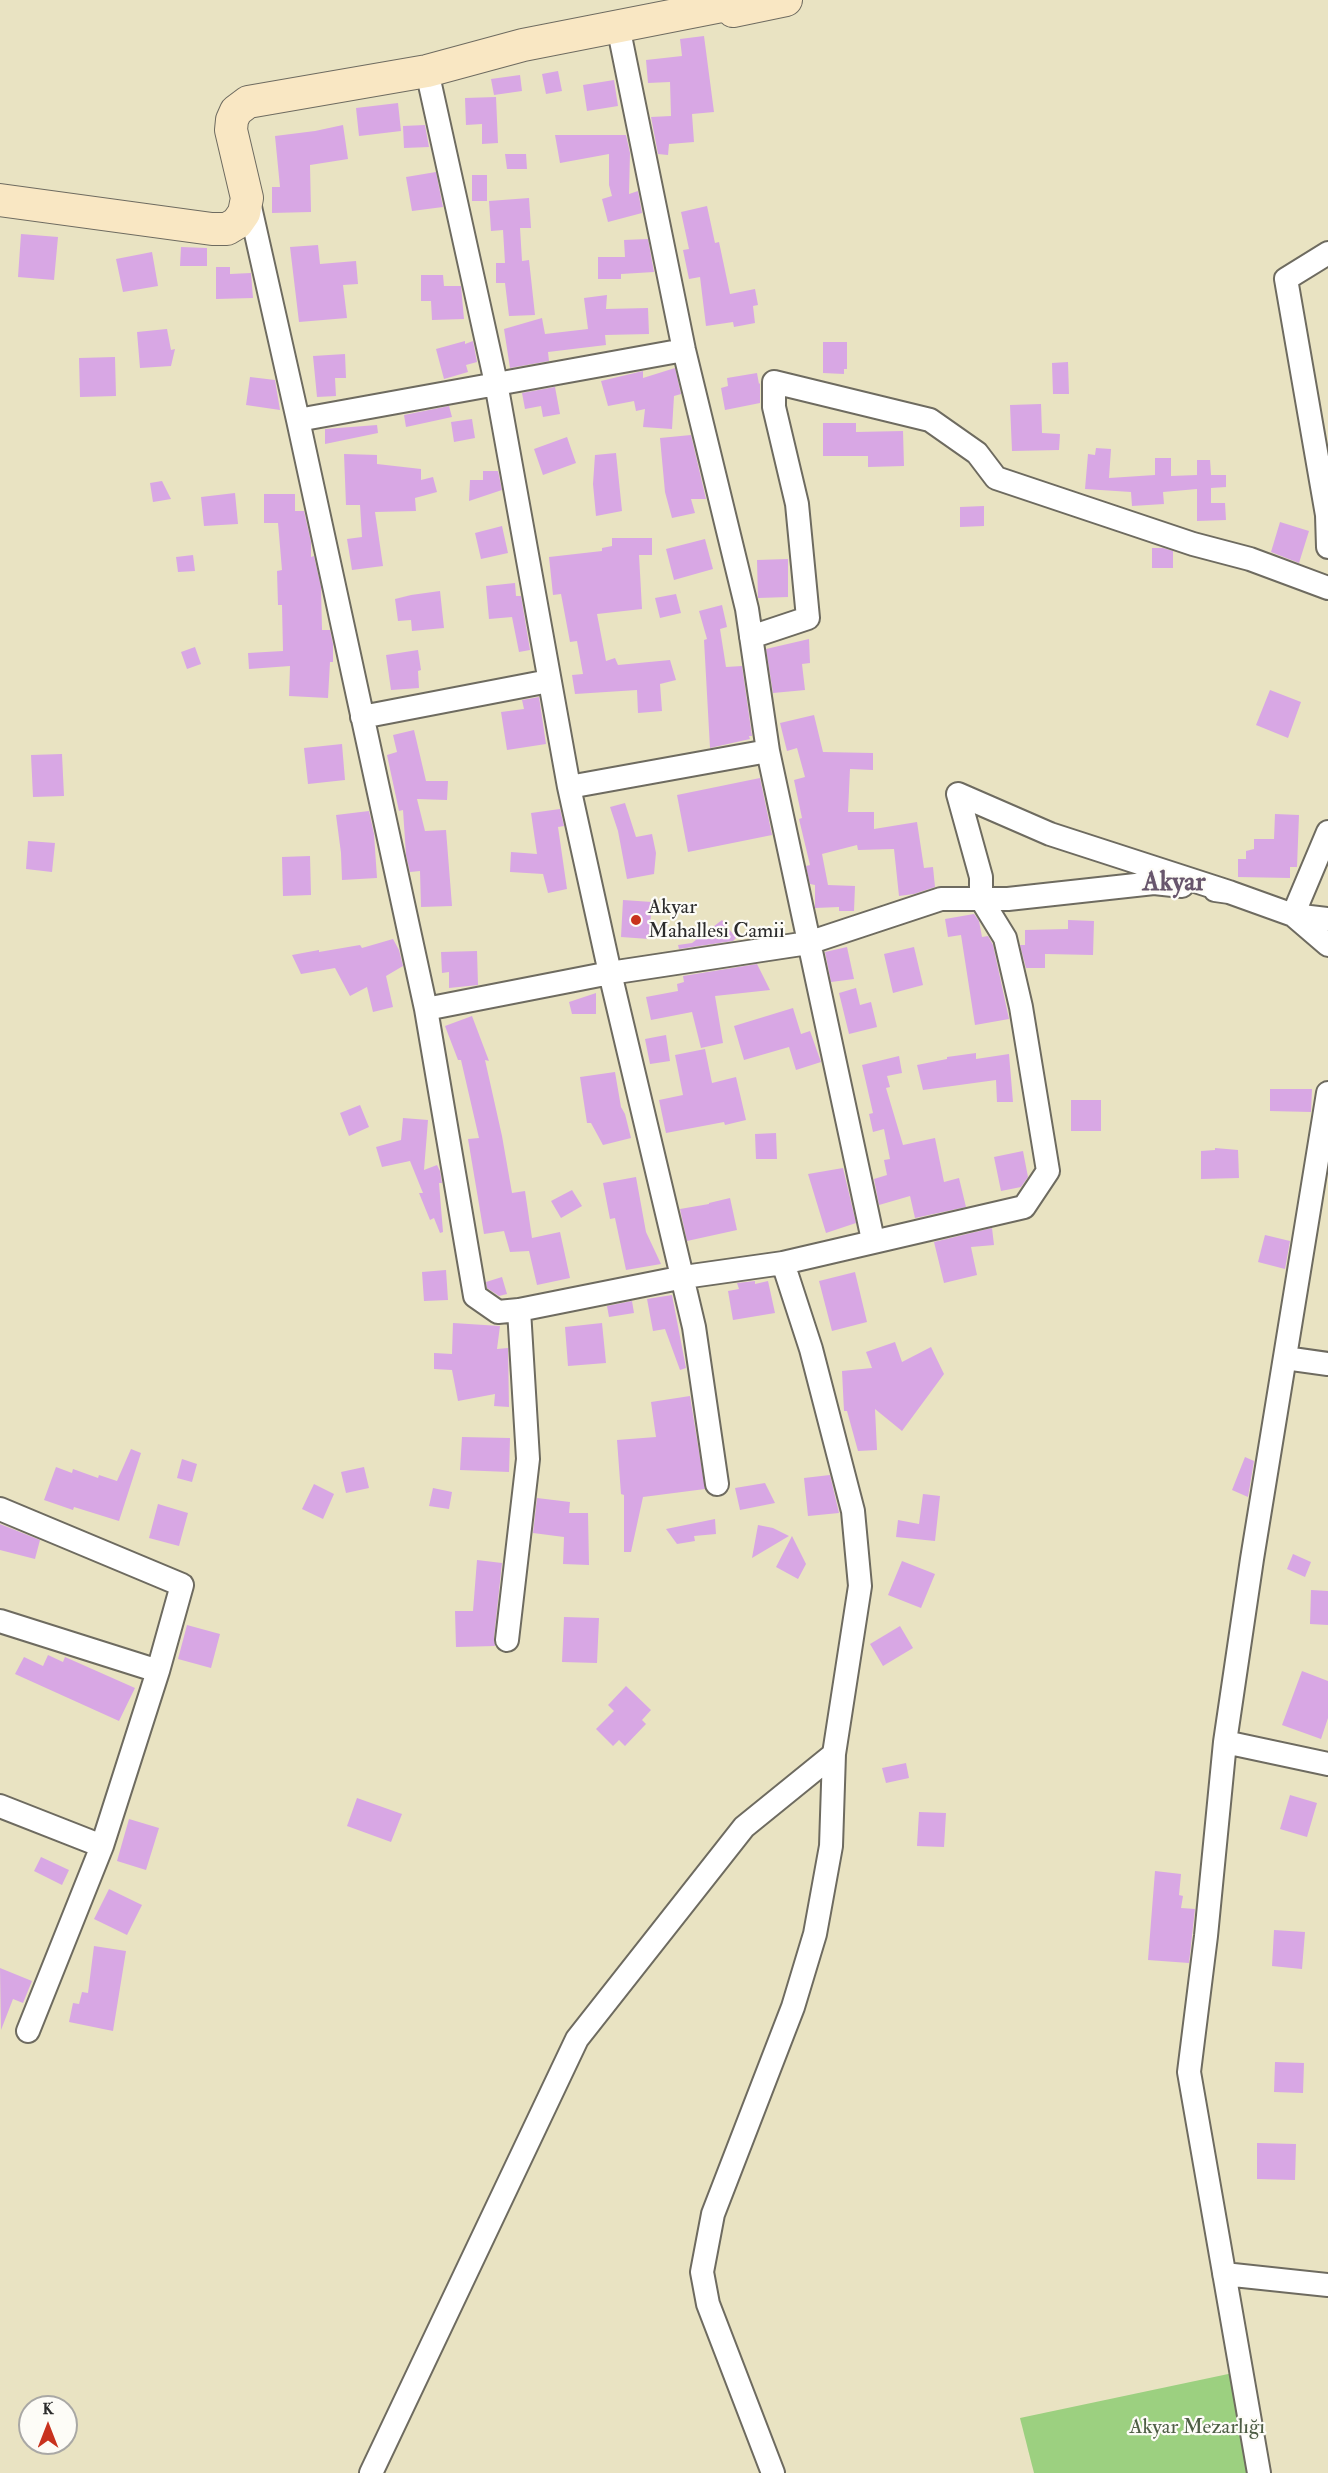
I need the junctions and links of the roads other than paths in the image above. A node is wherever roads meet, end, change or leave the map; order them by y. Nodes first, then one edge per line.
1 (752, 0) edge
2 (786, 0) edge
3 (619, 29) junction
4 (427, 71) junction
5 (247, 198) junction
6 (0, 200) edge
7 (1328, 253) edge
8 (684, 350) junction
9 (496, 383) junction
10 (298, 420) junction
11 (1328, 547) edge
12 (1328, 588) edge
13 (751, 637) junction
14 (549, 681) junction
15 (362, 717) junction
16 (768, 751) junction
17 (569, 788) junction
18 (1328, 832) edge
19 (1228, 892) junction
20 (981, 899) junction
21 (1293, 915) junction
22 (1328, 919) edge
23 (808, 943) junction
24 (1328, 945) edge
25 (610, 973) junction
26 (426, 1009) junction
27 (1328, 1093) edge
28 (873, 1240) junction
29 (783, 1263) junction
30 (684, 1277) junction
31 (519, 1310) junction
32 (1285, 1358) junction
33 (1328, 1364) edge
34 (717, 1484) dead end
35 (0, 1509) edge
36 (0, 1621) edge
37 (507, 1640) dead end
38 (158, 1671) junction
39 (1225, 1742) junction
40 (834, 1754) junction
41 (1328, 1764) edge
42 (0, 1806) edge
43 (102, 1846) junction
44 (28, 2031) dead end
45 (1224, 2274) junction
46 (1328, 2285) edge
47 (371, 2473) edge
48 (773, 2473) edge
49 (1258, 2473) edge

1 - 3 main road
2 - 3 main road
3 - 4 main road
3 - 8 street
4 - 5 main road
4 - 9 street
5 - 6 main road
5 - 10 street
7 - 11 street
8 - 9 street
8 - 13 street
9 - 10 street
9 - 14 street
10 - 15 street
12 - 13 street
13 - 16 street
14 - 15 street
14 - 17 street
15 - 26 street
16 - 17 street
16 - 23 street
17 - 25 street
18 - 21 street
19 - 20 street
19 - 20 street
19 - 21 street
20 - 23 street
20 - 28 street
21 - 22 street
21 - 24 street
23 - 25 street
23 - 28 street
25 - 26 street
25 - 30 street
26 - 31 street
27 - 32 street
28 - 29 street
29 - 30 street
29 - 40 street
30 - 31 street
30 - 34 street
31 - 37 street
32 - 33 street
32 - 39 street
35 - 38 street
36 - 38 street
38 - 43 street
39 - 41 street
39 - 45 street
40 - 47 street
40 - 48 street
42 - 43 street
43 - 44 street
45 - 46 street
45 - 49 street

